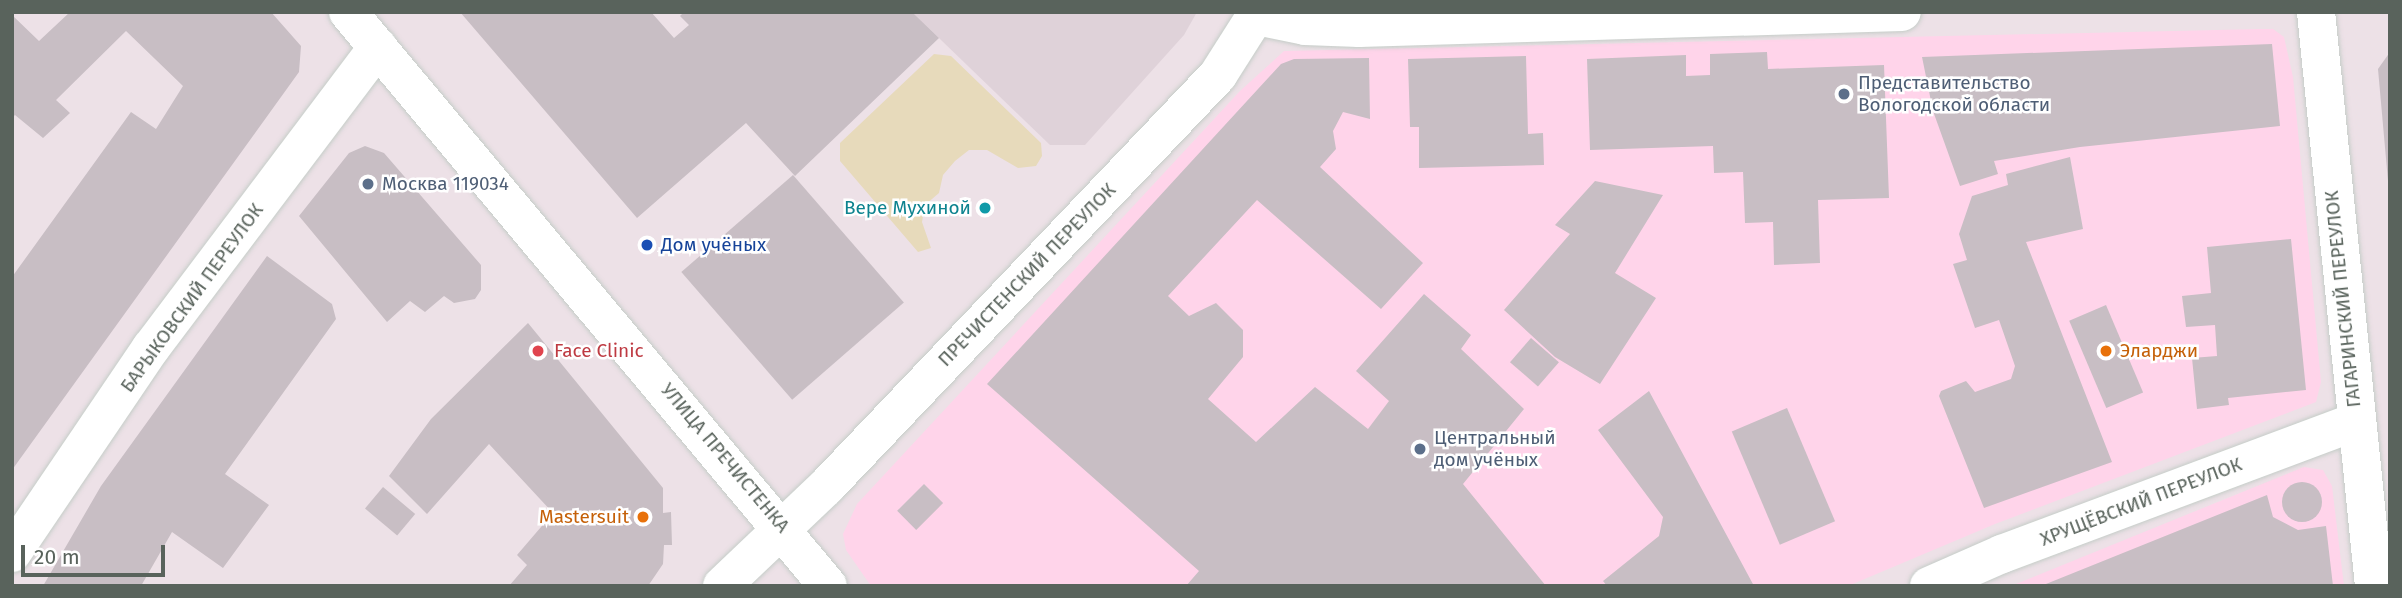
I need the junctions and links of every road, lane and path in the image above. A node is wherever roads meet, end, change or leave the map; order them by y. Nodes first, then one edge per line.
1 (348, 12) edge
2 (1902, 12) edge
3 (2316, 12) edge
4 (1257, 14) edge
5 (378, 47) junction
6 (2355, 422) junction
7 (783, 527) junction
8 (12, 553) edge
9 (722, 586) edge
10 (828, 586) edge
11 (1929, 586) edge
12 (2374, 586) edge

1 - 5 street, УЛИЦА ПРЕЧИСТЕНКА
2 - 4 street
3 - 6 street, ГАГАРИНСКИЙ ПЕРЕУЛОК
4 - 7 street, ПРЕЧИСТЕНСКИЙ ПЕРЕУЛОК
5 - 7 street, УЛИЦА ПРЕЧИСТЕНКА
5 - 8 street, БАРЫКОВСКИЙ ПЕРЕУЛОК
6 - 11 street, ХРУЩЁВСКИЙ ПЕРЕУЛОК
6 - 12 street, ГАГАРИНСКИЙ ПЕРЕУЛОК
7 - 9 street, ПРЕЧИСТЕНСКИЙ ПЕРЕУЛОК
7 - 10 street, УЛИЦА ПРЕЧИСТЕНКА

